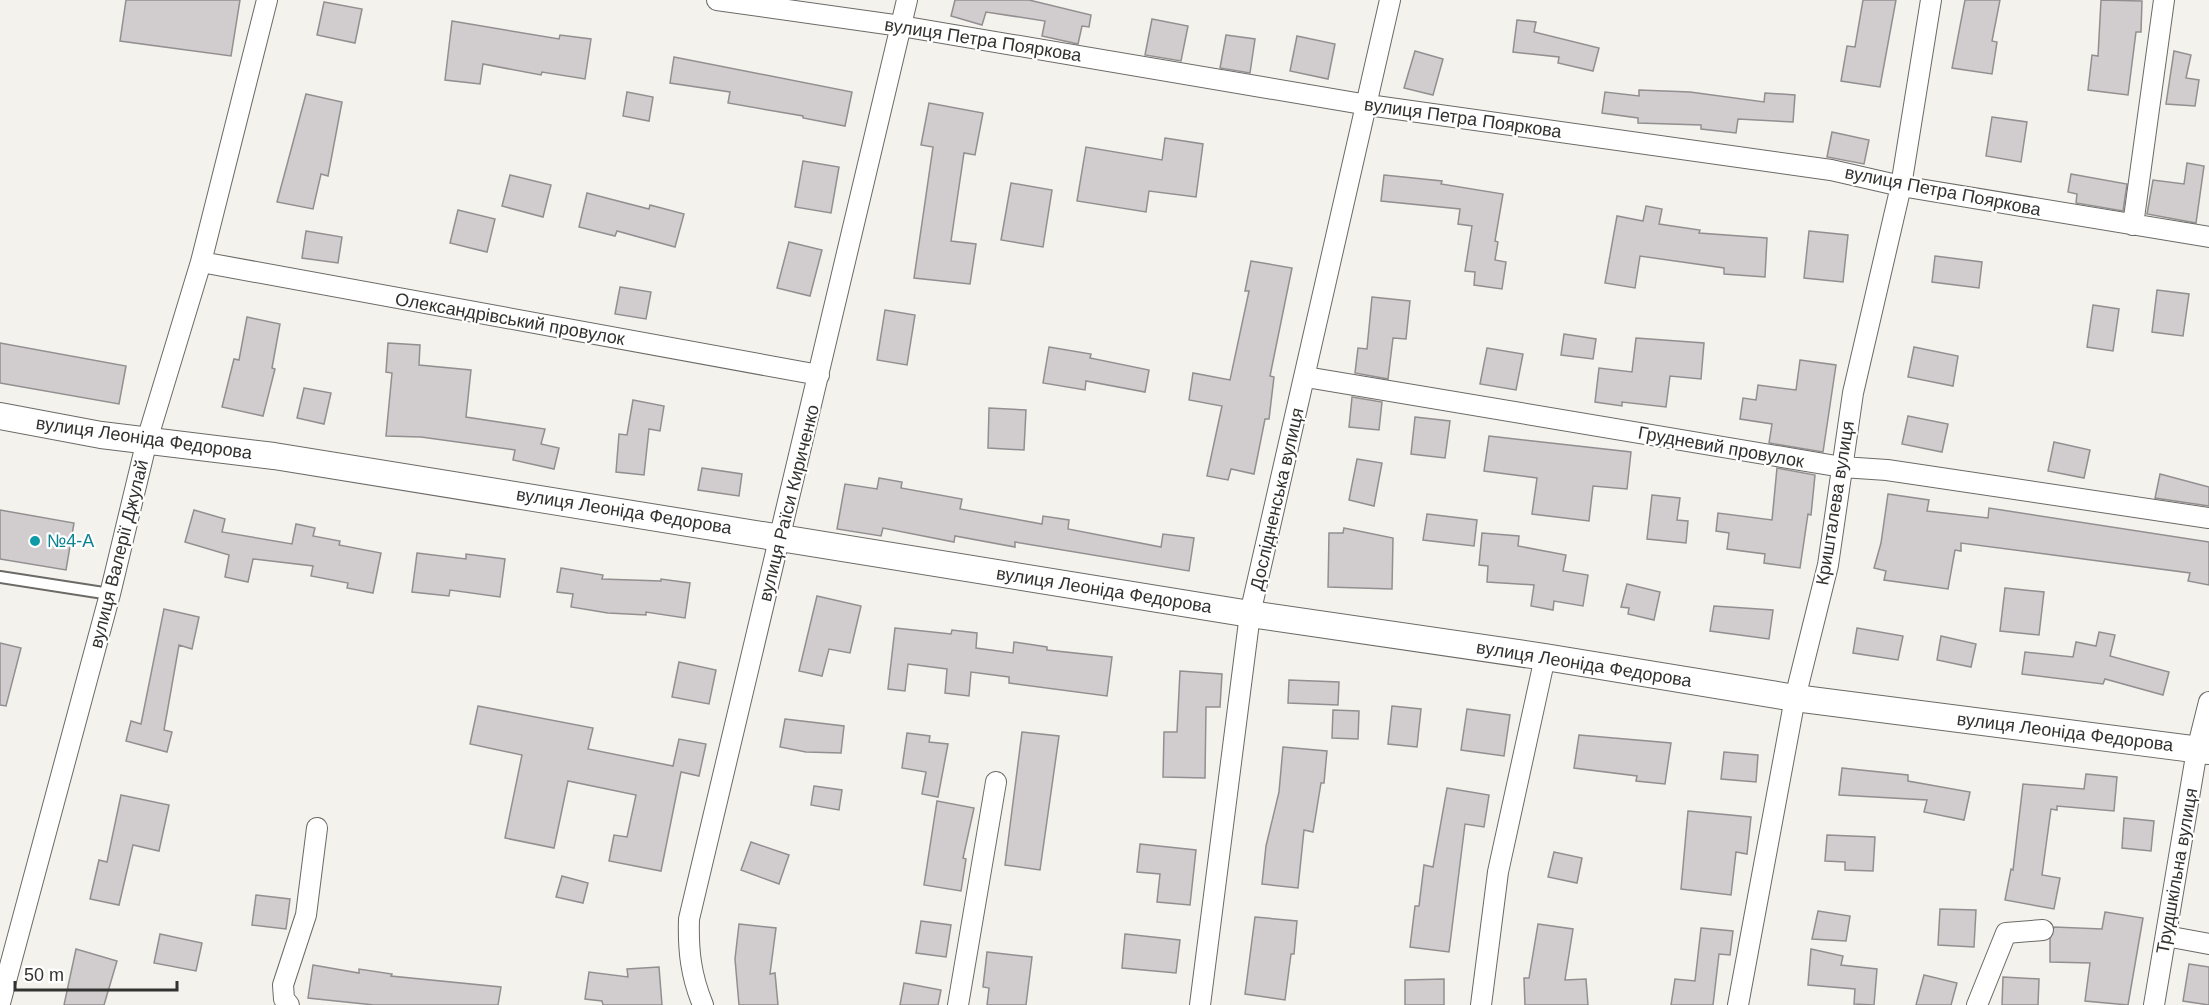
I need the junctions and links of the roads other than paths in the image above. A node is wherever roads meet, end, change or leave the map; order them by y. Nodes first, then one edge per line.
1 (267, 0) edge
2 (717, 0) edge
3 (907, 0) edge
4 (1390, 0) edge
5 (1931, 0) edge
6 (2164, 0) edge
7 (901, 26) junction
8 (1368, 105) junction
9 (1901, 186) junction
10 (2133, 225) junction
11 (2209, 237) edge
12 (201, 262) junction
13 (819, 375) junction
14 (1306, 377) junction
15 (0, 416) edge
16 (147, 440) junction
17 (1842, 467) junction
18 (2209, 518) edge
19 (781, 536) junction
20 (0, 577) edge
21 (110, 594) junction
22 (1250, 614) junction
23 (1545, 657) junction
24 (1795, 698) junction
25 (2209, 702) edge
26 (2203, 750) edge
27 (996, 782) dead end
28 (317, 828) dead end
29 (2043, 930) dead end
30 (2166, 936) junction
31 (2209, 944) edge
32 (0, 1003) edge
33 (289, 1005) edge
34 (703, 1005) edge
35 (958, 1005) edge
36 (1200, 1005) edge
37 (1481, 1005) edge
38 (1738, 1005) edge
39 (1977, 1005) edge
40 (2154, 1005) edge

1 - 12 street, вулиця Валерії Джулай
2 - 7 street, вулиця Петра Пояркова
3 - 7 street, вулиця Раїси Кириченко
4 - 8 street, Дослідненська вулиця
5 - 9 street, Кришталева вулиця
6 - 10 street
7 - 8 street, вулиця Петра Пояркова
7 - 13 street, вулиця Раїси Кириченко
8 - 9 street, вулиця Петра Пояркова
8 - 14 street, Дослідненська вулиця
9 - 10 street, вулиця Петра Пояркова
9 - 17 street, Кришталева вулиця
10 - 11 street, вулиця Петра Пояркова
12 - 13 street, Олександрівський провулок
12 - 16 street, вулиця Валерії Джулай
13 - 19 street, вулиця Раїси Кириченко
14 - 17 street, Грудневий провулок
14 - 22 street, Дослідненська вулиця
15 - 16 street, вулиця Леоніда Федорова
16 - 19 street, вулиця Леоніда Федорова
16 - 21 street, вулиця Валерії Джулай
17 - 18 street, Грудневий провулок
17 - 24 street, Кришталева вулиця
19 - 22 street, вулиця Леоніда Федорова
19 - 34 street, вулиця Раїси Кириченко
20 - 21 lane
21 - 32 street, вулиця Валерії Джулай
22 - 23 street, вулиця Леоніда Федорова
22 - 36 street, Дослідненська вулиця
23 - 24 street, вулиця Леоніда Федорова
23 - 37 street
24 - 26 street, вулиця Леоніда Федорова
24 - 38 street, Кришталева вулиця
25 - 26 street, Трудшкільна вулиця
26 - 30 street, Трудшкільна вулиця
27 - 35 street
28 - 33 street
29 - 39 street
30 - 31 street
30 - 40 street, Трудшкільна вулиця

